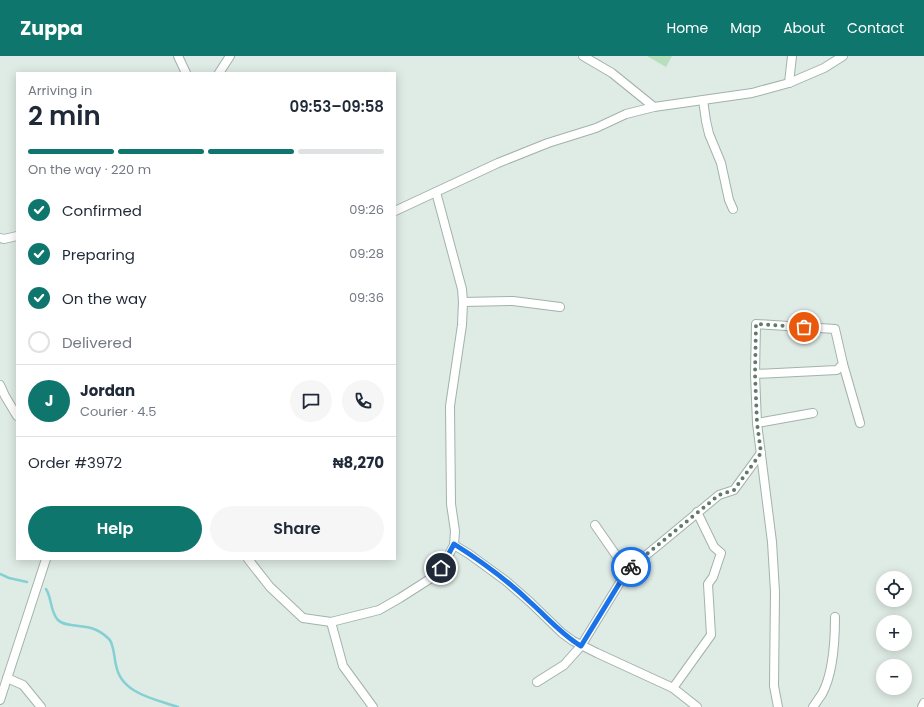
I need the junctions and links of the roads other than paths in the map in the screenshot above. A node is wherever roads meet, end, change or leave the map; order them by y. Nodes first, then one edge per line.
1 (178, 56) edge
2 (230, 56) edge
3 (792, 56) edge
4 (843, 56) edge
5 (587, 57) edge
6 (186, 72) edge
7 (220, 72) edge
8 (789, 82) junction
9 (703, 100) junction
10 (654, 107) junction
11 (436, 192) junction
12 (733, 209) dead end
13 (396, 211) edge
14 (16, 236) edge
15 (0, 238) edge
16 (463, 302) junction
17 (560, 307) dead end
18 (843, 364) junction
19 (755, 374) junction
20 (0, 385) edge
21 (813, 413) dead end
22 (16, 414) edge
23 (757, 423) junction
24 (860, 423) dead end
25 (761, 453) junction
26 (697, 512) junction
27 (595, 525) dead end
28 (454, 544) junction
29 (46, 560) edge
30 (249, 560) edge
31 (627, 571) junction
32 (835, 617) dead end
33 (331, 622) junction
34 (581, 646) junction
35 (7, 678) junction
36 (537, 682) dead end
37 (673, 688) junction
38 (0, 700) edge
39 (924, 703) edge
40 (41, 707) edge
41 (373, 707) edge
42 (697, 707) edge
43 (778, 707) edge
44 (813, 707) edge
45 (922, 707) edge

1 - 6 street
2 - 7 street
3 - 8 street
4 - 8 street
5 - 10 street
8 - 9 street
9 - 10 street
9 - 12 street
10 - 11 street
11 - 13 street
11 - 16 street
14 - 15 street
16 - 17 street
16 - 28 street
18 - 19 street
18 - 19 street
18 - 24 street
19 - 23 street
20 - 22 street
21 - 23 street
23 - 25 street
25 - 26 street
25 - 43 street
26 - 31 street
26 - 37 street
27 - 31 street
28 - 33 street
28 - 34 street
29 - 35 street
30 - 33 street
31 - 34 street
32 - 44 street
33 - 41 street
34 - 36 street
34 - 37 street
35 - 38 street
35 - 40 street
37 - 42 street
39 - 45 street

